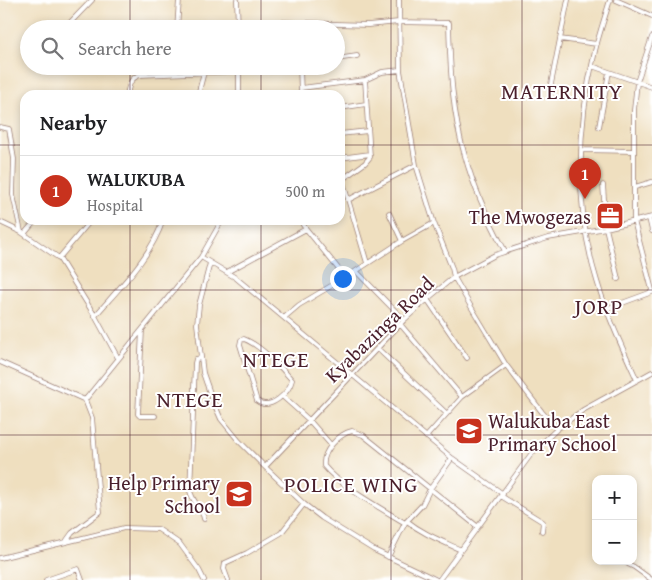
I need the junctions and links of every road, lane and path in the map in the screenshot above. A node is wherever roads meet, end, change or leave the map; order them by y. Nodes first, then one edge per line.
1 (92, 0) edge
2 (179, 0) edge
3 (237, 0) edge
4 (400, 0) edge
5 (568, 0) edge
6 (610, 0) edge
7 (616, 0) edge
8 (652, 16) edge
9 (73, 20) edge
10 (178, 20) edge
11 (238, 20) edge
12 (400, 22) junction
13 (345, 25) edge
14 (652, 37) edge
15 (560, 39) junction
16 (597, 44) junction
17 (357, 56) dead end
18 (345, 58) edge
19 (592, 66) junction
20 (400, 70) junction
21 (609, 72) junction
22 (147, 75) edge
23 (203, 75) edge
24 (239, 75) edge
25 (300, 75) edge
26 (364, 80) junction
27 (637, 82) junction
28 (652, 87) edge
29 (301, 88) joint
30 (550, 89) dead end
31 (128, 90) edge
32 (199, 90) edge
33 (240, 90) edge
34 (366, 104) junction
35 (345, 107) edge
36 (0, 127) edge
37 (599, 127) dead end
38 (368, 130) junction
39 (345, 133) edge
40 (581, 150) junction
41 (634, 152) junction
42 (370, 154) junction
43 (345, 157) edge
44 (416, 165) junction
45 (345, 177) edge
46 (652, 182) edge
47 (604, 185) dead end
48 (635, 187) junction
49 (345, 191) edge
50 (348, 200) junction
51 (389, 213) dead end
52 (651, 217) edge
53 (20, 220) edge
54 (634, 221) junction
55 (0, 222) edge
56 (434, 223) junction
57 (21, 225) edge
58 (31, 225) edge
59 (87, 225) edge
60 (161, 225) edge
61 (219, 225) edge
62 (304, 225) edge
63 (606, 228) junction
64 (306, 229) junction
65 (652, 231) edge
66 (586, 232) junction
67 (23, 233) junction
68 (402, 241) junction
69 (505, 251) junction
70 (200, 257) junction
71 (60, 258) junction
72 (210, 263) junction
73 (367, 263) junction
74 (356, 271) junction
75 (226, 272) junction
76 (345, 277) junction
77 (454, 277) junction
78 (618, 279) dead end
79 (652, 291) edge
80 (427, 299) junction
81 (606, 310) junction
82 (96, 316) junction
83 (285, 318) junction
84 (404, 320) junction
85 (400, 324) junction
86 (142, 330) junction
87 (378, 349) junction
88 (118, 358) junction
89 (201, 358) junction
90 (467, 358) dead end
91 (0, 362) edge
92 (506, 365) junction
93 (652, 372) edge
94 (352, 375) junction
95 (637, 380) junction
96 (282, 396) junction
97 (462, 397) junction
98 (85, 400) junction
99 (446, 413) junction
100 (155, 416) dead end
101 (309, 420) junction
102 (557, 429) junction
103 (426, 437) junction
104 (332, 445) junction
105 (452, 458) junction
106 (265, 468) junction
107 (430, 489) junction
108 (502, 496) junction
109 (304, 504) junction
110 (204, 519) dead end
111 (406, 522) junction
112 (478, 527) junction
113 (542, 531) dead end
114 (67, 540) junction
115 (461, 550) junction
116 (388, 557) junction
117 (0, 558) edge
118 (630, 565) edge
119 (46, 580) edge
120 (82, 580) edge
121 (204, 580) edge
122 (228, 580) edge
123 (438, 580) edge
124 (652, 580) edge

1 - 9 street
2 - 10 street
3 - 11 street
4 - 12 street
5 - 15 street
6 - 16 street
7 - 8 street
12 - 13 street
12 - 20 street
12 - 69 street
14 - 27 street
15 - 16 street
15 - 30 street
16 - 19 street
17 - 18 street
19 - 21 street
19 - 40 street
20 - 26 street
20 - 44 street
21 - 27 street
21 - 37 street
22 - 31 street
23 - 32 street
24 - 33 street
25 - 29 street
26 - 29 street
26 - 34 street
27 - 28 street
27 - 41 street
34 - 35 street
34 - 38 street
36 - 53 street
38 - 39 street
38 - 42 street
40 - 41 street
40 - 66 street
41 - 48 street
42 - 43 street
42 - 45 street
44 - 50 street
44 - 56 street
46 - 48 street
47 - 63 street
48 - 54 street
49 - 50 street
50 - 73 street
51 - 68 street
52 - 54 street, Kyabazinga Road
52 - 65 street
54 - 63 street, Kyabazinga Road
54 - 79 street
55 - 67 street
56 - 68 street
56 - 77 street
57 - 67 street
58 - 67 street
59 - 71 street
60 - 82 street
61 - 70 street
62 - 64 street
63 - 66 street, Kyabazinga Road
63 - 78 street
64 - 75 street
64 - 76 street
66 - 69 street, Kyabazinga Road
66 - 81 street
67 - 71 street
68 - 73 street
69 - 77 street, Kyabazinga Road
70 - 72 street
70 - 86 street
71 - 82 street
72 - 75 street
72 - 89 street
73 - 74 street
74 - 76 street
74 - 84 street
75 - 83 street
76 - 83 street
77 - 80 street, Kyabazinga Road
77 - 92 street
79 - 81 street
80 - 84 street, Kyabazinga Road
80 - 90 street
81 - 95 street
82 - 88 street
83 - 94 street
84 - 85 street, Kyabazinga Road
85 - 87 street, Kyabazinga Road
85 - 97 street
86 - 88 street
86 - 100 street
87 - 94 street, Kyabazinga Road
87 - 99 street
88 - 98 street
89 - 106 street
89 - 110 street
91 - 98 street
92 - 97 street
92 - 102 street
93 - 95 street
94 - 101 street, Kyabazinga Road
94 - 103 street
95 - 102 street
96 - 96 street
96 - 101 street
97 - 99 street
98 - 114 street
99 - 103 street
101 - 104 street
101 - 106 street, Kyabazinga Road
102 - 108 street
103 - 105 street
104 - 107 street
104 - 111 street
105 - 107 street
105 - 108 street
106 - 109 street
107 - 111 street
107 - 112 street
108 - 112 street
108 - 113 street
109 - 116 street
109 - 122 street
111 - 115 street
111 - 116 street
112 - 115 street
114 - 117 street
114 - 121 street
115 - 123 street
116 - 123 street
118 - 124 street
119 - 120 street

